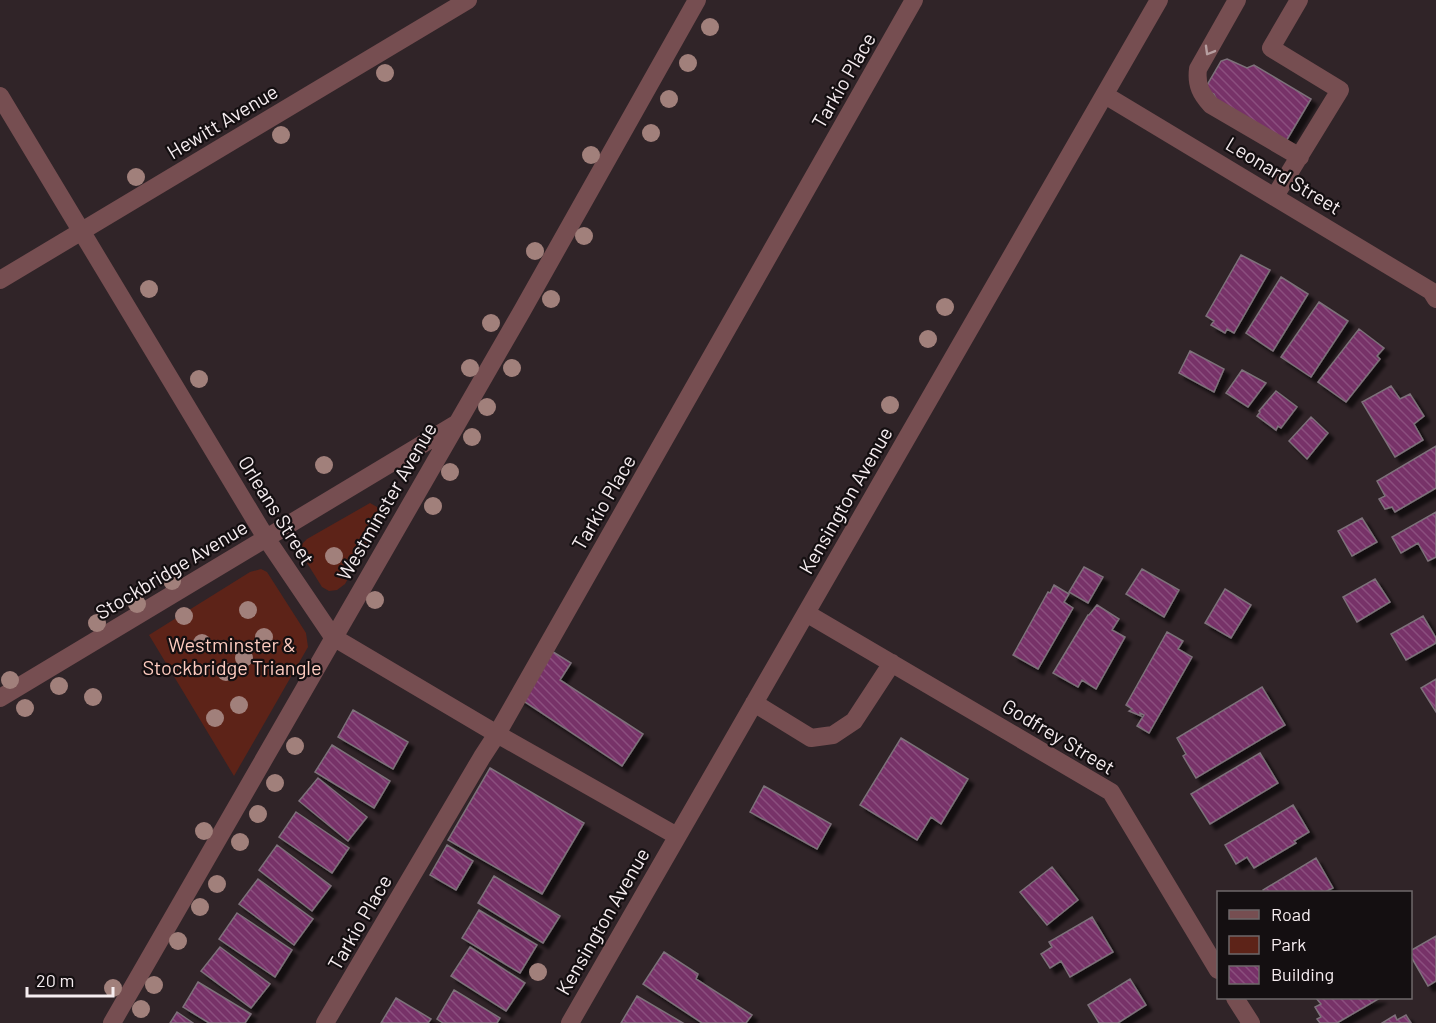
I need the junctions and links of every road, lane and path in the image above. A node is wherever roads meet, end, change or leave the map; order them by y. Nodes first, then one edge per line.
1 (468, 0) edge
2 (696, 0) edge
3 (914, 0) edge
4 (1159, 0) edge
5 (1237, 0) edge
6 (1299, 0) edge
7 (1105, 95) junction
8 (0, 96) edge
9 (1300, 157) junction
10 (1275, 196) junction
11 (82, 231) junction
12 (0, 280) edge
13 (1436, 298) edge
14 (457, 423) junction
15 (266, 538) junction
16 (806, 613) junction
17 (333, 637) junction
18 (892, 663) junction
19 (0, 698) edge
20 (754, 703) junction
21 (497, 735) junction
22 (677, 836) junction
23 (1217, 968) edge
24 (1236, 999) edge
25 (112, 1023) edge
26 (325, 1023) edge
27 (570, 1023) edge
28 (1251, 1023) edge

1 - 11 street, Hewitt Avenue
2 - 14 street, Westminster Avenue
3 - 21 street, Tarkio Place
4 - 7 street, Kensington Avenue
5 -> 9 street
6 - 9 street
7 - 10 street, Leonard Street
7 - 16 street, Kensington Avenue
8 - 11 street, Orleans Street
9 - 10 street
10 - 13 street, Leonard Street
11 - 12 street, Hewitt Avenue
11 - 15 street, Orleans Street
14 - 15 street, Stockbridge Avenue
14 - 17 street, Westminster Avenue
15 - 17 street, Orleans Street
15 - 19 street, Stockbridge Avenue
16 - 18 street, Godfrey Street
16 - 20 street, Kensington Avenue
17 - 21 street, Orleans Street
17 - 25 street, Westminster Avenue
18 - 20 street
18 - 23 street, Godfrey Street
20 - 22 street, Kensington Avenue
21 - 22 street, Orleans Street
21 - 26 street, Tarkio Place
22 - 27 street, Kensington Avenue
24 - 28 street

